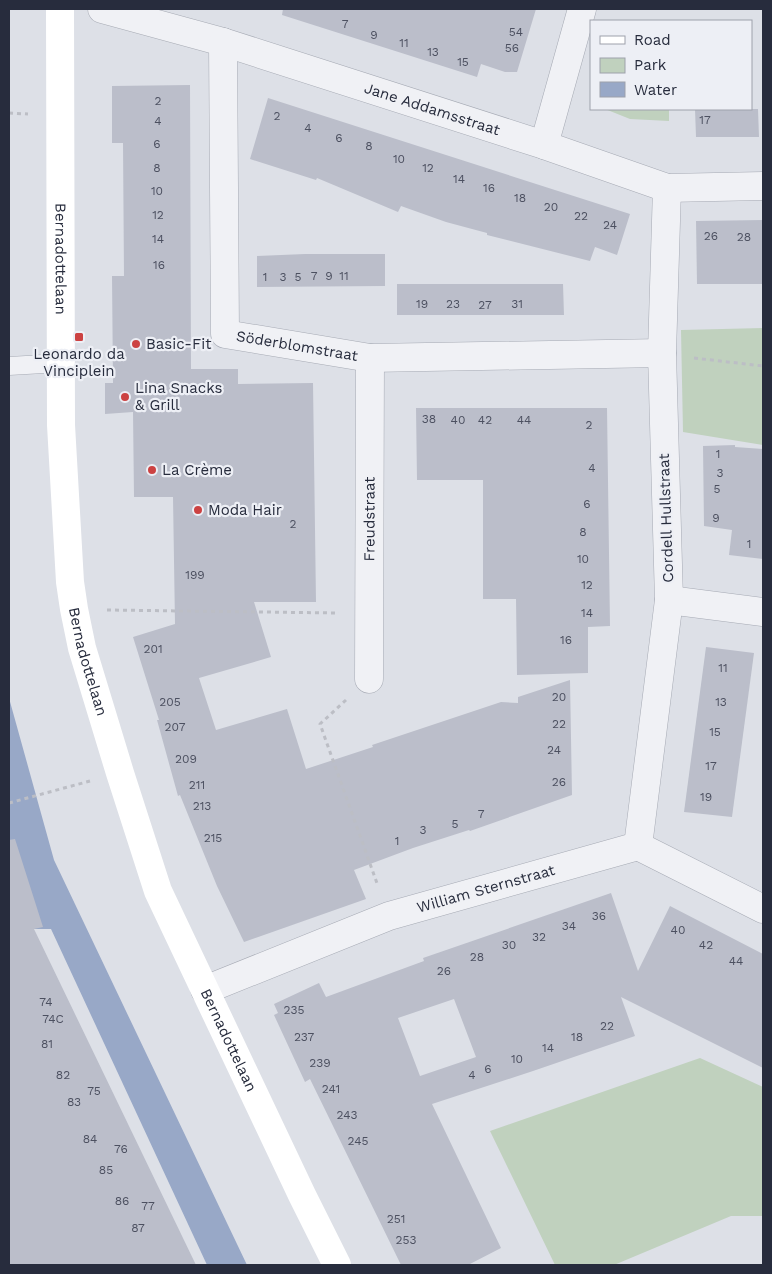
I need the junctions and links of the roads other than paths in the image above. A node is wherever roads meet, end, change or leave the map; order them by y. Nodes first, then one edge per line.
1 (60, 9) edge
2 (102, 9) edge
3 (582, 9) edge
4 (223, 42) junction
5 (544, 145) junction
6 (763, 186) edge
7 (666, 188) junction
8 (662, 354) junction
9 (370, 358) junction
10 (61, 363) junction
11 (13, 365) edge
12 (669, 600) junction
13 (763, 612) edge
14 (369, 679) road end
15 (638, 846) junction
16 (763, 909) edge
17 (205, 990) junction
18 (337, 1265) edge

1 - 10 street, Bernadottelaan
2 - 4 street, Jane Addamsstraat
3 - 5 street
4 - 5 street, Jane Addamsstraat
4 - 9 street, Söderblomstraat
5 - 7 street, Jane Addamsstraat
6 - 7 street, Jane Addamsstraat
7 - 8 street, Cordell Hullstraat
8 - 9 street, Söderblomstraat
8 - 12 street, Cordell Hullstraat
9 - 14 street, Freudstraat
10 - 11 lane
10 - 17 street, Bernadottelaan
12 - 13 street
12 - 15 street, Cordell Hullstraat
15 - 16 street
15 - 17 street, William Sternstraat
17 - 18 street, Bernadottelaan

